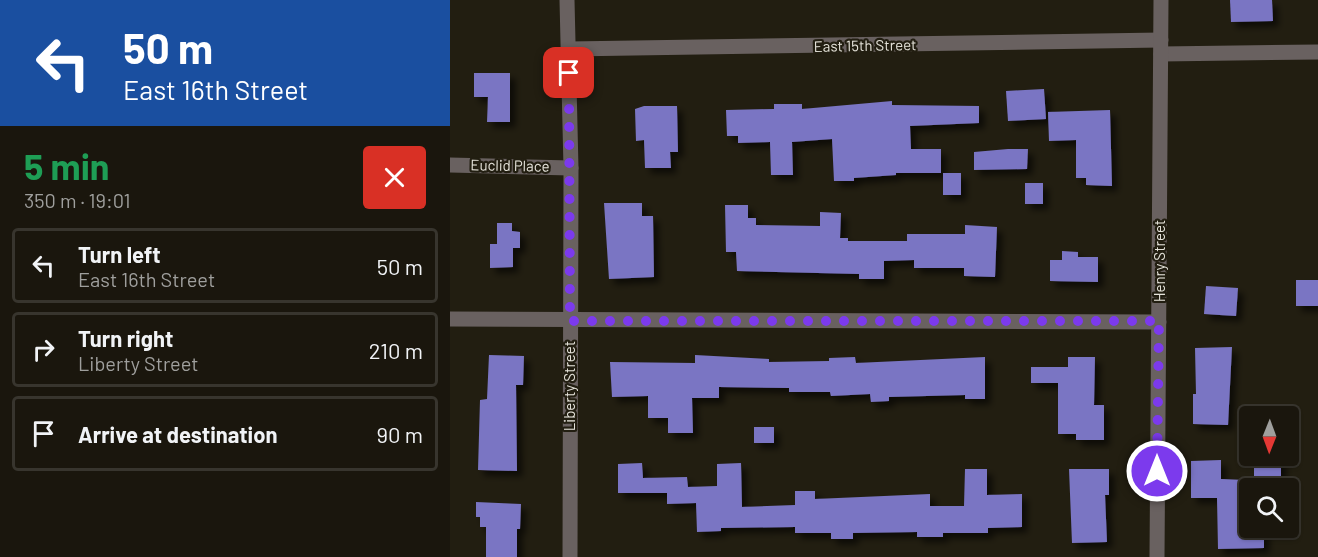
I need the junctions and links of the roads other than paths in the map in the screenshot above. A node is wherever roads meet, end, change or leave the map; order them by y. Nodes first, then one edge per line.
1 (567, 0) edge
2 (1161, 0) edge
3 (1161, 47) junction
4 (569, 50) junction
5 (1318, 52) edge
6 (450, 165) edge
7 (571, 168) junction
8 (450, 319) edge
9 (570, 321) junction
10 (1159, 321) junction
11 (570, 557) edge
12 (1157, 557) edge

1 - 4 street, Liberty Street
2 - 3 street, Henry Street
3 - 4 street, East 15th Street
3 - 5 street, East 15th Street
3 - 10 street, Henry Street
4 - 7 street, Liberty Street
6 - 7 street, Euclid Place
7 - 9 street, Liberty Street
8 - 9 street
9 - 10 street
9 - 11 street, Liberty Street
10 - 12 street, Henry Street

